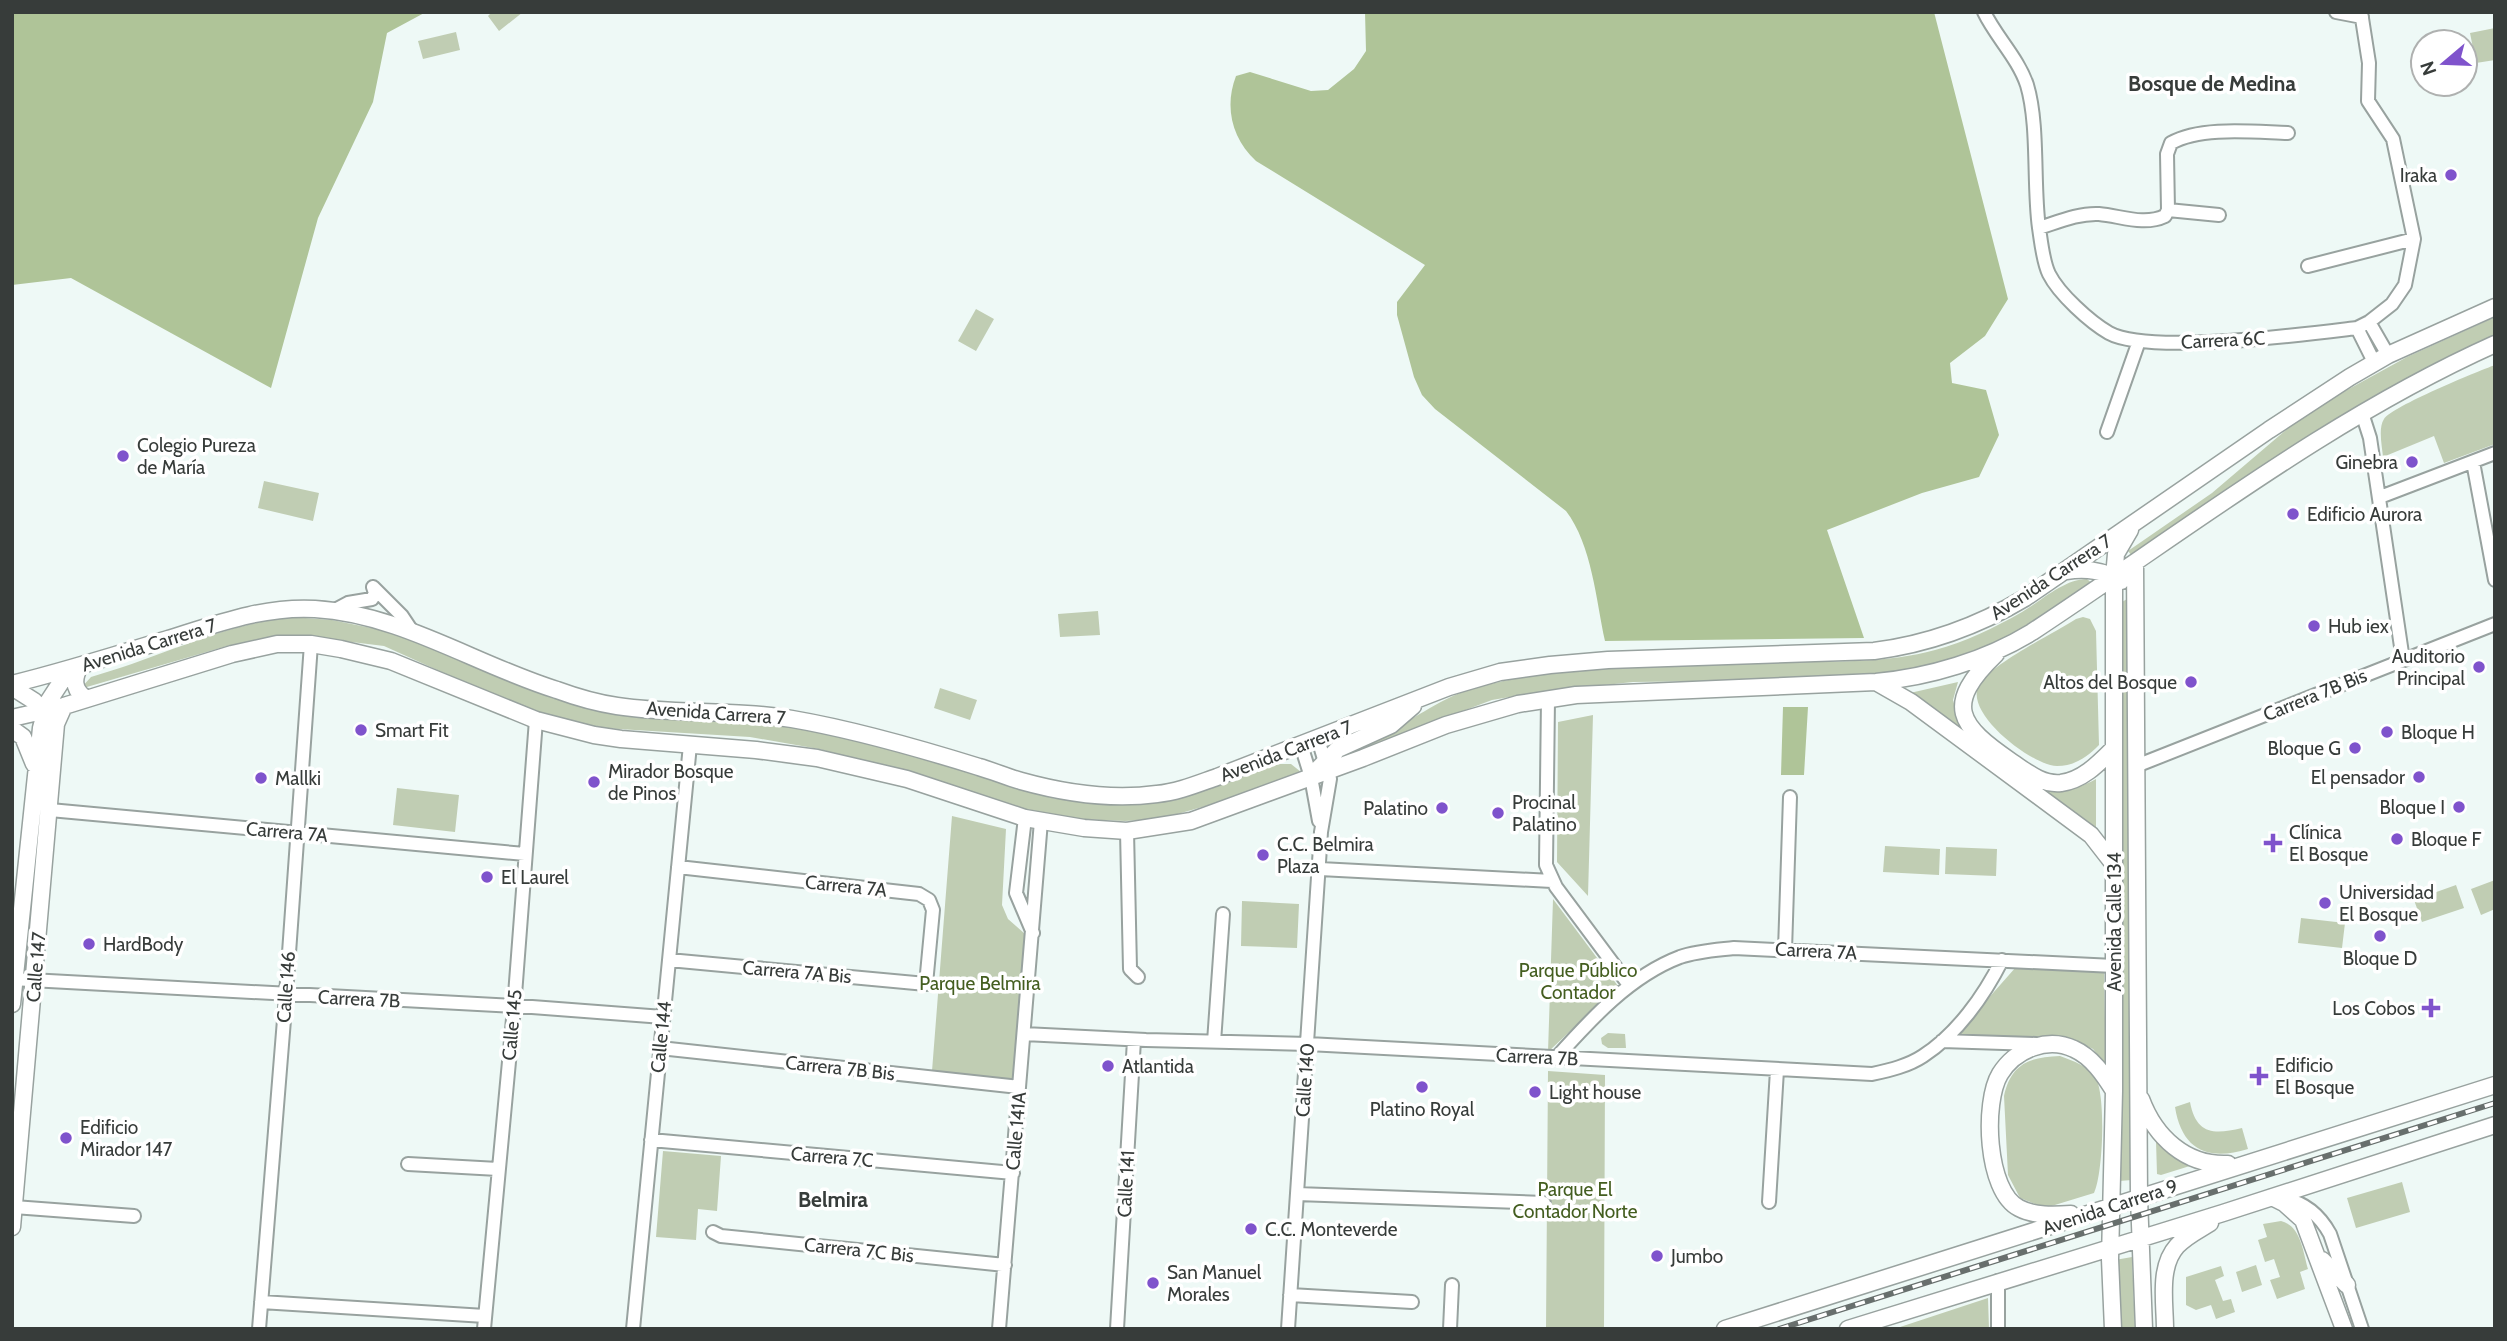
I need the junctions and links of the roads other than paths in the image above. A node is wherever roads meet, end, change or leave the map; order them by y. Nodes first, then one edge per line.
1 (1984, 12) edge
2 (2336, 12) edge
3 (2361, 15) edge
4 (2288, 133) dead end
5 (2168, 211) junction
6 (2218, 215) dead end
7 (2039, 228) junction
8 (2414, 239) junction
9 (2308, 266) dead end
10 (2495, 307) edge
11 (2369, 322) junction
12 (2357, 328) junction
13 (2139, 341) junction
14 (2495, 344) edge
15 (2381, 359) junction
16 (2362, 413) junction
17 (2107, 432) dead end
18 (2495, 453) edge
19 (2473, 462) junction
20 (2380, 497) junction
21 (2137, 521) junction
22 (2135, 562) junction
23 (2066, 571) junction
24 (2114, 577) junction
25 (2495, 580) edge
26 (2135, 590) junction
27 (332, 611) junction
28 (2495, 624) edge
29 (412, 631) junction
30 (311, 644) junction
31 (2001, 650) junction
32 (2403, 660) junction
33 (75, 668) junction
34 (1876, 682) junction
35 (12, 686) edge
36 (85, 698) junction
37 (1421, 699) junction
38 (1548, 699) junction
39 (64, 706) junction
40 (44, 711) junction
41 (12, 718) edge
42 (536, 720) junction
43 (12, 729) edge
44 (57, 730) junction
45 (1318, 739) junction
46 (690, 744) junction
47 (1301, 745) junction
48 (2114, 748) junction
49 (1328, 765) junction
50 (2136, 766) junction
51 (36, 771) junction
52 (1311, 777) junction
53 (1790, 797) dead end
54 (50, 810) junction
55 (1033, 819) junction
56 (1127, 831) junction
57 (1321, 832) junction
58 (298, 833) junction
59 (525, 854) junction
60 (2113, 864) junction
61 (678, 867) junction
62 (1320, 869) junction
63 (1552, 881) junction
64 (1223, 914) dead end
65 (1033, 933) junction
66 (1785, 950) junction
67 (669, 960) junction
68 (2002, 960) junction
69 (2114, 966) junction
70 (1138, 977) dead end
71 (13, 979) edge
72 (35, 981) junction
73 (926, 984) joint
74 (1629, 985) junction
75 (286, 995) junction
76 (12, 1004) edge
77 (514, 1008) junction
78 (663, 1017) junction
79 (1024, 1034) junction
80 (1134, 1040) junction
81 (1942, 1041) junction
82 (1214, 1042) junction
83 (1308, 1044) junction
84 (2041, 1045) junction
85 (660, 1048) junction
86 (1556, 1058) junction
87 (1777, 1070) junction
88 (2495, 1085) edge
89 (1019, 1087) junction
90 (2114, 1091) junction
91 (2138, 1091) junction
92 (2495, 1125) edge
93 (651, 1140) junction
94 (408, 1164) dead end
95 (2241, 1164) junction
96 (498, 1169) junction
97 (1013, 1173) junction
98 (1297, 1194) junction
99 (2272, 1197) junction
100 (2139, 1198) junction
101 (1769, 1202) dead end
102 (1544, 1203) dead end
103 (2111, 1206) junction
104 (14, 1207) junction
105 (2223, 1213) junction
106 (2088, 1214) junction
107 (134, 1216) dead end
108 (12, 1227) edge
109 (713, 1232) dead end
110 (2140, 1237) junction
111 (2111, 1246) junction
112 (2318, 1256) junction
113 (1005, 1265) junction
114 (1998, 1282) junction
115 (1452, 1285) dead end
116 (2347, 1285) junction
117 (1290, 1295) junction
118 (261, 1302) junction
119 (1412, 1302) dead end
120 (485, 1322) edge
121 (258, 1329) edge
122 (633, 1329) edge
123 (999, 1329) edge
124 (1117, 1329) edge
125 (1288, 1329) edge
126 (1450, 1329) edge
127 (1725, 1329) edge
128 (1848, 1329) edge
129 (1998, 1329) edge
130 (2113, 1329) edge
131 (2144, 1329) edge
132 (2165, 1329) edge
133 (2344, 1329) edge
134 (2362, 1329) edge

1 - 7 street, Carrera 6C
2 - 3 street
3 - 8 street
4 - 5 street
5 - 6 street
5 - 7 street
7 - 13 street, Carrera 6C
8 - 9 street
8 - 11 street, Carrera 6C
10 - 15 main road, Avenida Carrera 7
11 - 12 street, Carrera 6C
11 - 15 street
12 - 13 street, Carrera 6C
12 - 15 street
13 - 17 street
14 - 16 main road, Avenida Carrera 7
15 - 21 main road, Avenida Carrera 7
16 - 20 street
16 - 22 main road, Avenida Carrera 7
18 - 19 street
19 - 20 street
19 - 25 street
20 - 32 street
21 - 23 main road, Avenida Carrera 7
21 - 24 main road, Avenida Calle 134
22 - 24 main road, Avenida Carrera 7
22 - 26 main road, Avenida Calle 134
23 - 24 main road
23 - 37 main road, Avenida Carrera 7
24 - 26 main road
24 - 31 main road, Avenida Carrera 7
24 - 48 main road, Avenida Calle 134
26 - 50 main road, Avenida Calle 134
27 - 29 main road, Avenida Carrera 7
27 - 29 street
27 - 33 main road, Avenida Carrera 7
28 - 32 street, Carrera 7B Bis
29 - 47 main road, Avenida Carrera 7
30 - 36 main road, Avenida Carrera 7
30 - 42 main road, Avenida Carrera 7
30 - 58 street, Calle 146
31 - 34 main road, Avenida Carrera 7
31 - 48 main road
32 - 50 street, Carrera 7B Bis
33 - 35 main road, Avenida Carrera 7
33 - 36 main road
33 - 40 main road, Calle 147
34 - 38 main road, Avenida Carrera 7
34 - 60 main road
35 - 40 main road
36 - 39 main road, Avenida Carrera 7
37 - 45 main road, Avenida Carrera 7
37 - 49 main road
38 - 49 main road, Avenida Carrera 7
38 - 63 street
39 - 40 main road, Avenida Carrera 7
39 - 44 main road, Calle 147
40 - 41 main road, Avenida Carrera 7
40 - 44 main road
40 - 51 main road, Calle 147
42 - 46 main road, Avenida Carrera 7
42 - 59 street, Calle 145
43 - 51 main road
44 - 54 main road, Calle 147
45 - 47 main road, Avenida Carrera 7
45 - 49 street, Calle 140
46 - 55 main road, Avenida Carrera 7
46 - 61 street, Calle 144
47 - 52 street, Calle 140
48 - 60 main road, Avenida Calle 134
49 - 52 main road, Avenida Carrera 7
49 - 57 street, Calle 140
50 - 91 main road, Avenida Calle 134
51 - 71 main road, Calle 147
52 - 56 main road, Avenida Carrera 7
52 - 57 street, Calle 140
53 - 66 street
54 - 58 street, Carrera 7A
54 - 72 main road, Calle 147
55 - 56 main road, Avenida Carrera 7
55 - 65 street, Calle 141A
55 - 65 street, Calle 141A
56 - 70 street
57 - 62 street, Calle 140
58 - 59 street, Carrera 7A
58 - 75 street, Calle 146
59 - 77 street, Calle 145
60 - 69 main road, Avenida Calle 134
61 - 67 street, Calle 144
61 - 73 street, Carrera 7A
62 - 63 street
62 - 83 street, Calle 140
63 - 74 street
64 - 82 street
65 - 79 street, Calle 141A
66 - 68 street, Carrera 7A
66 - 74 street, Carrera 7A
67 - 73 street, Carrera 7A Bis
67 - 78 street, Calle 144
68 - 69 street, Carrera 7A
68 - 81 street, Carrera 7B
69 - 90 main road, Avenida Calle 134
71 - 72 street, Carrera 7B
71 - 76 main road, Calle 147
72 - 75 street, Carrera 7B
72 - 104 main road, Calle 147
74 - 86 street, Carrera 7A
75 - 77 street, Carrera 7B
75 - 118 street, Calle 146
77 - 78 street, Carrera 7B
77 - 96 street, Calle 145
78 - 85 street, Calle 144
79 - 80 street, Carrera 7B
79 - 89 street, Calle 141A
80 - 82 street, Carrera 7B
80 - 124 street, Calle 141
81 - 84 street
81 - 87 street, Carrera 7B
82 - 83 street, Carrera 7B
83 - 86 street, Carrera 7B
83 - 98 street, Calle 140
84 - 90 main road
84 - 106 main road
85 - 89 street, Carrera 7B Bis
85 - 93 street, Calle 144
86 - 87 street, Carrera 7B
87 - 101 street
88 - 95 main road, Avenida Carrera 9
89 - 97 street, Calle 141A
90 - 103 main road, Avenida Calle 134
91 - 95 main road
91 - 100 main road, Avenida Calle 134
92 - 99 main road, Avenida Carrera 9
93 - 97 street, Carrera 7C
93 - 122 street, Calle 144
94 - 96 street
95 - 100 main road, Avenida Carrera 9
96 - 120 street, Calle 145
97 - 113 street, Calle 141A
98 - 102 street
98 - 117 street, Calle 140
99 - 105 main road, Avenida Carrera 9
99 - 112 main road
99 - 116 street
100 - 103 main road, Avenida Carrera 9
100 - 110 main road, Avenida Calle 134
103 - 106 main road, Avenida Carrera 9
103 - 111 main road, Avenida Calle 134
104 - 107 street
104 - 108 main road, Calle 147
105 - 110 main road, Avenida Carrera 9
105 - 132 main road
106 - 127 main road, Avenida Carrera 9
109 - 113 street, Carrera 7C Bis
110 - 111 main road, Avenida Carrera 9
110 - 131 main road, Avenida Calle 134
111 - 114 main road, Avenida Carrera 9
111 - 130 main road, Avenida Calle 134
112 - 116 main road
112 - 133 main road
113 - 123 street, Calle 141A
114 - 128 main road, Avenida Carrera 9
114 - 129 street
115 - 126 street
116 - 134 street
117 - 119 street
117 - 125 street, Calle 140
118 - 120 street
118 - 121 street, Calle 146

